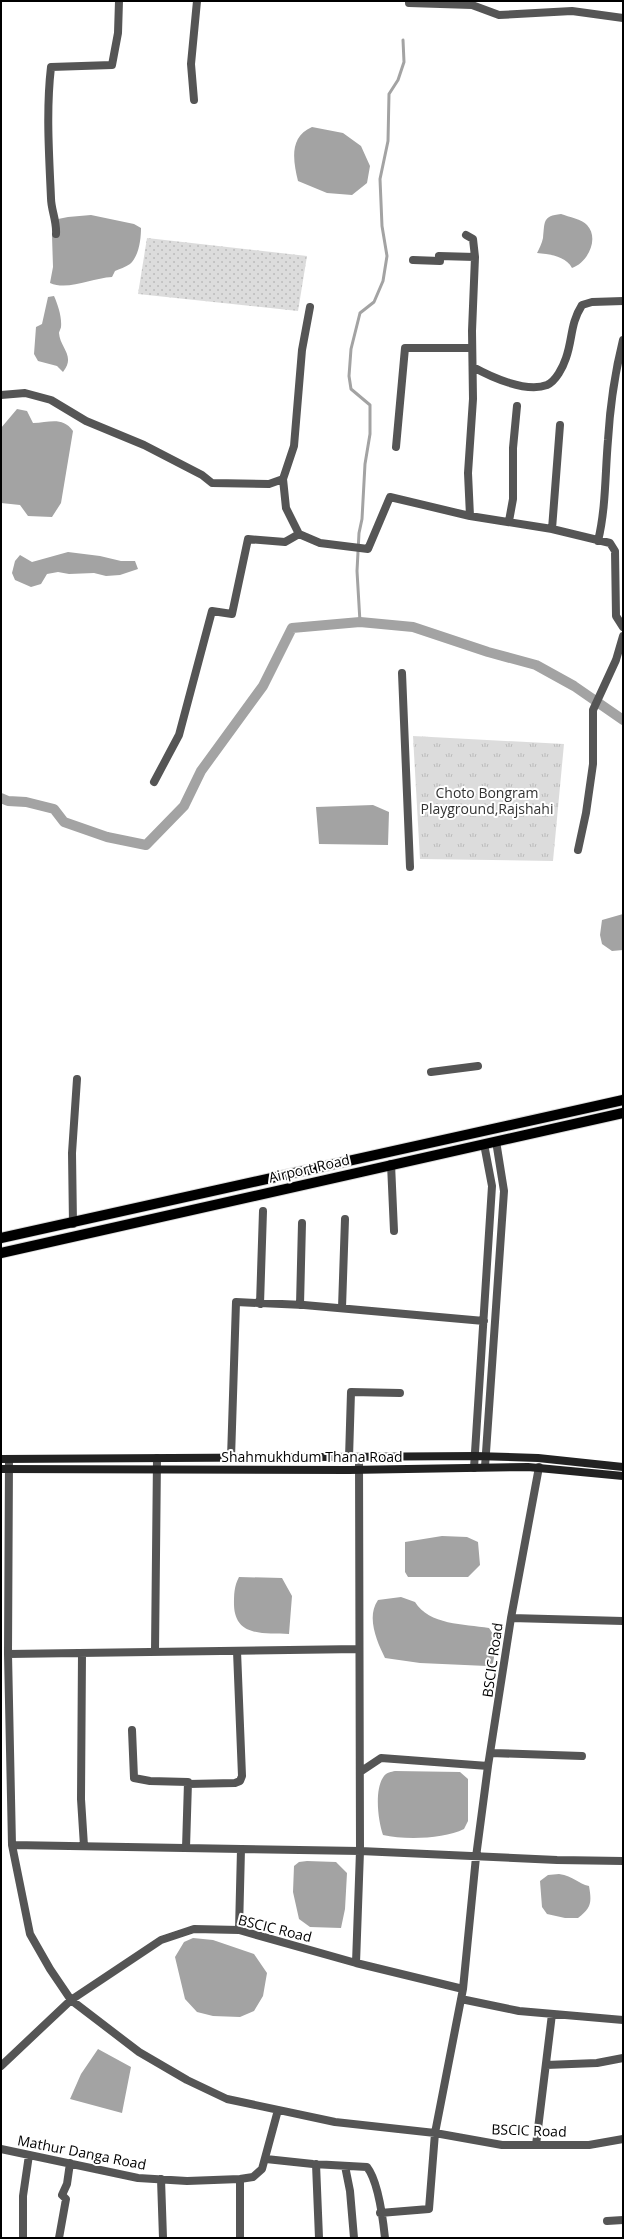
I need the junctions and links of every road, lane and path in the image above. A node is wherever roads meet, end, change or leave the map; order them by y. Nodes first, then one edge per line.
1 (119, 1) edge
2 (197, 1) edge
3 (409, 1) edge
4 (623, 18) edge
5 (194, 100) dead end
6 (56, 234) dead end
7 (466, 235) dead end
8 (475, 257) junction
9 (413, 260) dead end
10 (623, 301) edge
11 (310, 306) dead end
12 (623, 340) edge
13 (472, 348) junction
14 (472, 368) junction
15 (1, 395) edge
16 (517, 406) dead end
17 (560, 425) dead end
18 (396, 447) dead end
19 (284, 479) junction
20 (470, 516) junction
21 (509, 521) junction
22 (552, 529) junction
23 (299, 534) junction
24 (598, 541) junction
25 (623, 627) edge
26 (623, 636) edge
27 (402, 673) dead end
28 (154, 782) dead end
29 (578, 850) dead end
30 (410, 867) dead end
31 (478, 1066) dead end
32 (431, 1072) dead end
33 (77, 1079) dead end
34 (623, 1100) edge
35 (623, 1113) edge
36 (556, 1116) junction
37 (558, 1127) junction
38 (496, 1141) junction
39 (484, 1144) junction
40 (391, 1164) junction
41 (263, 1211) dead end
42 (345, 1219) dead end
43 (302, 1223) dead end
44 (74, 1224) junction
45 (394, 1231) dead end
46 (1, 1238) edge
47 (1, 1252) edge
48 (260, 1304) junction
49 (300, 1305) junction
50 (342, 1308) junction
51 (484, 1321) junction
52 (400, 1393) dead end
53 (475, 1456) junction
54 (486, 1456) junction
55 (157, 1458) junction
56 (231, 1458) junction
57 (349, 1458) junction
58 (359, 1458) junction
59 (5, 1459) edge
60 (485, 1467) junction
61 (623, 1467) edge
62 (474, 1468) junction
63 (539, 1468) junction
64 (5, 1469) edge
65 (157, 1470) junction
66 (359, 1470) junction
67 (623, 1476) edge
68 (5, 1615) edge
69 (511, 1618) junction
70 (623, 1621) edge
71 (359, 1649) junction
72 (237, 1651) junction
73 (155, 1652) junction
74 (82, 1653) junction
75 (8, 1654) junction
76 (132, 1730) dead end
77 (491, 1753) junction
78 (582, 1756) dead end
79 (488, 1766) junction
80 (360, 1772) junction
81 (188, 1784) junction
82 (12, 1845) junction
83 (84, 1846) junction
84 (186, 1848) junction
85 (241, 1849) junction
86 (360, 1851) junction
87 (476, 1857) junction
88 (623, 1861) edge
89 (239, 1930) junction
90 (356, 1963) junction
91 (463, 1990) junction
92 (461, 1999) junction
93 (71, 2000) junction
94 (552, 2014) junction
95 (623, 2020) edge
96 (623, 2058) edge
97 (546, 2065) junction
98 (1, 2066) edge
99 (278, 2110) junction
100 (435, 2134) junction
101 (623, 2139) edge
102 (536, 2145) junction
103 (1, 2149) edge
104 (29, 2155) junction
105 (266, 2159) junction
106 (70, 2163) junction
107 (316, 2164) junction
108 (345, 2166) junction
109 (161, 2179) junction
110 (240, 2180) junction
111 (380, 2213) junction
112 (623, 2220) edge
113 (607, 2221) dead end
114 (23, 2238) edge
115 (59, 2238) edge
116 (163, 2238) edge
117 (240, 2238) edge
118 (319, 2238) edge
119 (354, 2238) edge
120 (385, 2238) edge

1 - 6 street
2 - 5 street
3 - 4 street
7 - 8 street
8 - 9 street
8 - 13 street
10 - 14 street
11 - 19 street
12 - 24 street
13 - 14 street
13 - 18 street
14 - 20 street
15 - 19 street
16 - 21 street
17 - 22 street
19 - 23 street
20 - 21 street
20 - 23 street
21 - 22 street
22 - 24 street
23 - 28 street
24 - 25 street
26 - 29 street
27 - 30 street
31 - 32 street
33 - 44 street
34 - 36 main road, Airport Road
35 - 37 main road, Airport Road
36 - 37 main road
36 - 44 main road, Airport Road
37 - 38 main road, Airport Road
38 - 39 main road, Airport Road
38 - 54 street
39 - 40 main road, Airport Road
39 - 51 street
40 - 45 street
40 - 47 main road, Airport Road
41 - 48 street
42 - 50 street
43 - 49 street
44 - 46 main road, Airport Road
48 - 49 street
48 - 56 street
49 - 50 street
50 - 51 street
51 - 53 street
52 - 57 street
53 - 54 main road, Shahmukhdum Thana Road
53 - 58 main road, Shahmukhdum Thana Road
53 - 62 street
54 - 60 street
54 - 61 main road, Shahmukhdum Thana Road
55 - 56 main road, Shahmukhdum Thana Road
55 - 59 main road, Shahmukhdum Thana Road
55 - 65 street
56 - 57 main road, Shahmukhdum Thana Road
57 - 58 main road, Shahmukhdum Thana Road
58 - 66 street
59 - 64 street, BSCIC Road
60 - 62 main road, Shahmukhdum Thana Road
60 - 63 main road, Shahmukhdum Thana Road
62 - 66 main road, Shahmukhdum Thana Road
63 - 67 main road, Shahmukhdum Thana Road
63 - 69 street, BSCIC Road
64 - 65 main road, Shahmukhdum Thana Road
64 - 68 street, BSCIC Road
65 - 66 main road, Shahmukhdum Thana Road
65 - 73 street
66 - 71 street
68 - 75 street, BSCIC Road
69 - 70 street
69 - 77 street, BSCIC Road
71 - 72 street
71 - 80 street
72 - 73 street
72 - 81 street
73 - 74 street
74 - 75 street
74 - 83 street
75 - 82 street, BSCIC Road
76 - 81 street
77 - 78 street
77 - 79 street, BSCIC Road
79 - 80 street
79 - 87 street, BSCIC Road
80 - 86 street
81 - 84 street
82 - 83 street
82 - 93 street, BSCIC Road
83 - 84 street
84 - 85 street
85 - 86 street
85 - 89 street
86 - 87 street
86 - 90 street
87 - 88 street
87 - 91 street, BSCIC Road
89 - 90 street, BSCIC Road
89 - 93 street, BSCIC Road
90 - 91 street, BSCIC Road
91 - 92 street, BSCIC Road
92 - 94 street
92 - 100 street, BSCIC Road
93 - 98 street, BSCIC Road
93 - 99 street, BSCIC Road
94 - 95 street
94 - 97 street
96 - 97 street
97 - 102 street
99 - 100 street, BSCIC Road
99 - 105 street, Mathur Danga Road
100 - 102 street, BSCIC Road
100 - 111 street, BSCIC Road
101 - 102 street, BSCIC Road
103 - 104 street, Mathur Danga Road
104 - 106 street, Mathur Danga Road
104 - 114 street
105 - 107 street
105 - 110 street, Mathur Danga Road
106 - 109 street, Mathur Danga Road
106 - 115 street
107 - 108 street
107 - 118 street
108 - 111 street
108 - 119 street
109 - 110 street, Mathur Danga Road
109 - 116 street
110 - 117 street
111 - 120 street
112 - 113 street

